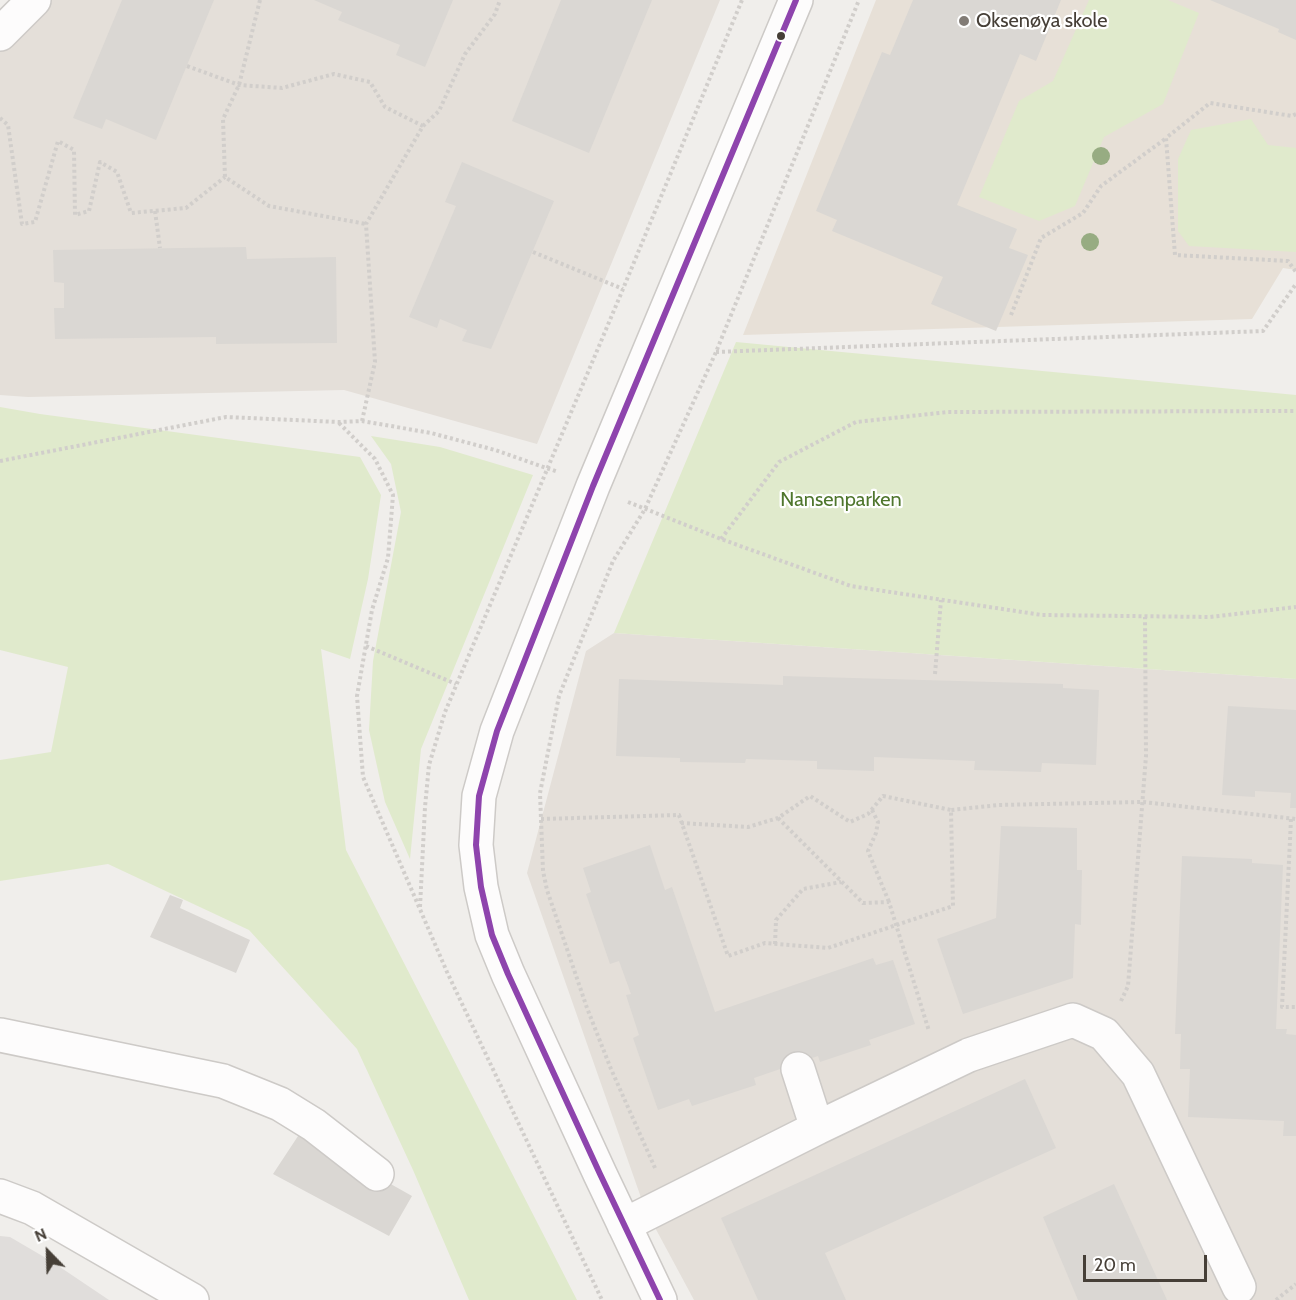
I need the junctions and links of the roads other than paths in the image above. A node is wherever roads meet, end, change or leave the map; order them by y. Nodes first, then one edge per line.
1 (34, 0) edge
2 (796, 0) edge
3 (0, 34) edge
4 (0, 1035) edge
5 (798, 1069) dead end
6 (817, 1128) junction
7 (377, 1174) dead end
8 (0, 1196) edge
9 (624, 1225) junction
10 (1239, 1287) dead end
11 (192, 1300) edge
12 (660, 1300) edge

1 - 3 street
2 - 9 street
4 - 7 street
5 - 6 street
6 - 9 street
6 - 10 street
8 - 11 street
9 - 12 street

